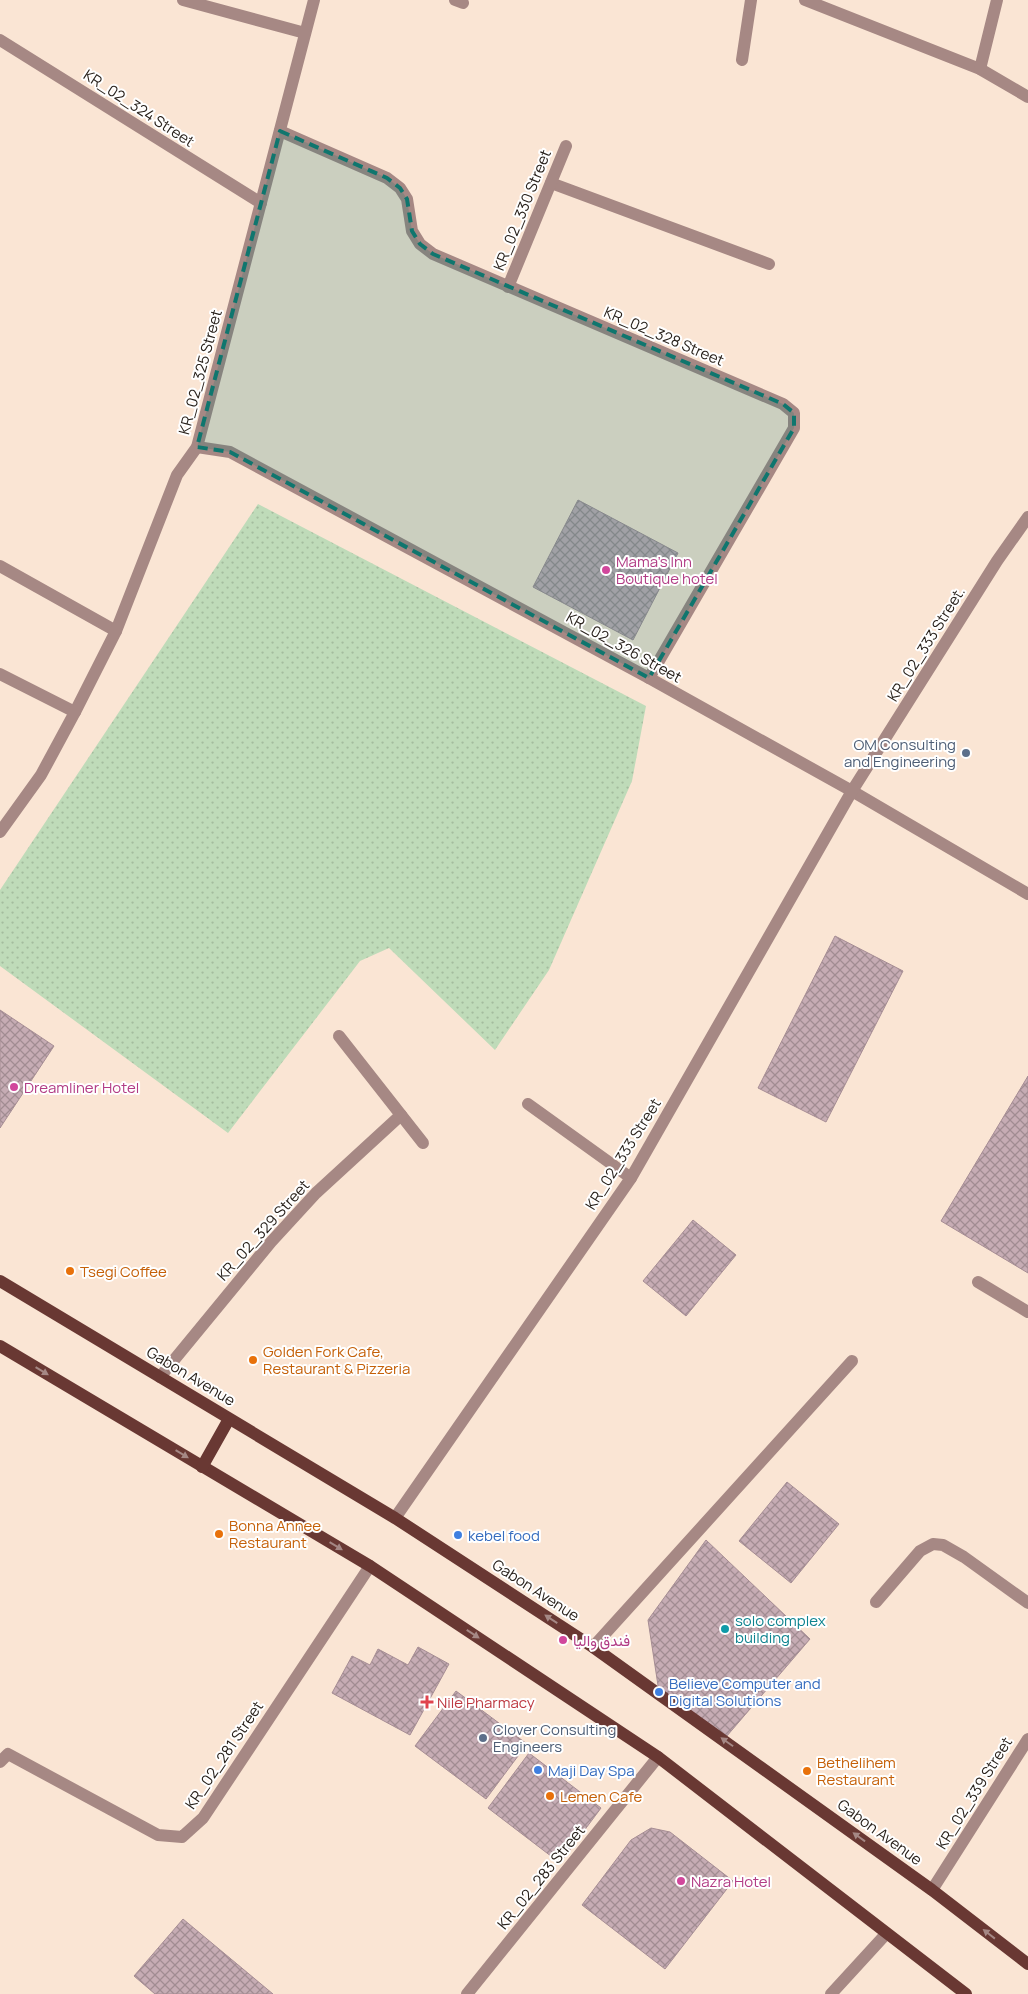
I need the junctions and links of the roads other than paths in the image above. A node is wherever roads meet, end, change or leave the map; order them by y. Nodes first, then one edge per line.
1 (183, 0) edge
2 (314, 0) edge
3 (751, 0) edge
4 (805, 0) edge
5 (997, 0) edge
6 (305, 33) junction
7 (0, 40) edge
8 (742, 60) dead end
9 (980, 69) junction
10 (1028, 97) edge
11 (280, 131) junction
12 (566, 146) dead end
13 (551, 183) junction
14 (261, 203) junction
15 (770, 264) dead end
16 (508, 287) junction
17 (197, 447) junction
18 (1028, 517) edge
19 (0, 566) edge
20 (116, 631) junction
21 (0, 674) edge
22 (649, 678) junction
23 (76, 712) junction
24 (852, 791) junction
25 (0, 832) edge
26 (1028, 894) edge
27 (339, 1036) dead end
28 (528, 1104) dead end
29 (401, 1115) junction
30 (423, 1143) dead end
31 (631, 1178) junction
32 (0, 1281) edge
33 (978, 1282) dead end
34 (1028, 1312) edge
35 (0, 1346) edge
36 (852, 1362) dead end
37 (160, 1377) junction
38 (229, 1418) junction
39 (202, 1467) junction
40 (395, 1518) junction
41 (370, 1566) junction
42 (876, 1602) dead end
43 (1028, 1604) edge
44 (593, 1646) junction
45 (1028, 1739) edge
46 (3, 1754) edge
47 (658, 1757) junction
48 (932, 1890) junction
49 (886, 1934) junction
50 (1028, 1964) edge
51 (467, 1994) edge
52 (831, 1994) edge
53 (966, 1994) edge

1 - 6 street
2 - 6 street, KR_02_325 Street
3 - 8 street
4 - 9 street
5 - 9 street
6 - 11 street, KR_02_325 Street
7 - 14 street, KR_02_324 Street
9 - 10 street
11 - 14 street, KR_02_325 Street
11 - 16 street, KR_02_328 Street
12 - 13 street, KR_02_330 Street
13 - 15 street
13 - 16 street, KR_02_330 Street
14 - 17 street, KR_02_325 Street
16 - 22 street, KR_02_328 Street
17 - 20 street, KR_02_325 Street
17 - 22 street, KR_02_326 Street
18 - 24 street, KR_02_333 Street.
19 - 20 street
20 - 23 street, KR_02_325 Street
21 - 23 street
22 - 24 street, KR_02_326 Street
23 - 25 street, KR_02_325 Street
24 - 26 street, KR_02_326 Street
24 - 31 street, KR_02_333 Street
27 - 29 street
28 - 31 street
29 - 30 street
29 - 37 street, KR_02_329 Street
31 - 40 street, KR_02_333 Street
32 - 37 main road, Gabon Avenue
33 - 34 street
35 -> 39 main road
36 - 44 street
37 - 38 main road, Gabon Avenue
38 - 39 main road
38 - 40 main road, Gabon Avenue
39 -> 41 main road
44 -> 40 main road, Gabon Avenue
41 - 46 street, KR_02_281 Street
41 -> 47 main road
42 - 43 street
48 -> 44 main road, Gabon Avenue
45 - 48 street, KR_02_339 Street
47 - 49 main road
47 - 51 street, KR_02_283 Street
50 -> 48 main road, Gabon Avenue
49 - 52 street
49 - 53 main road

